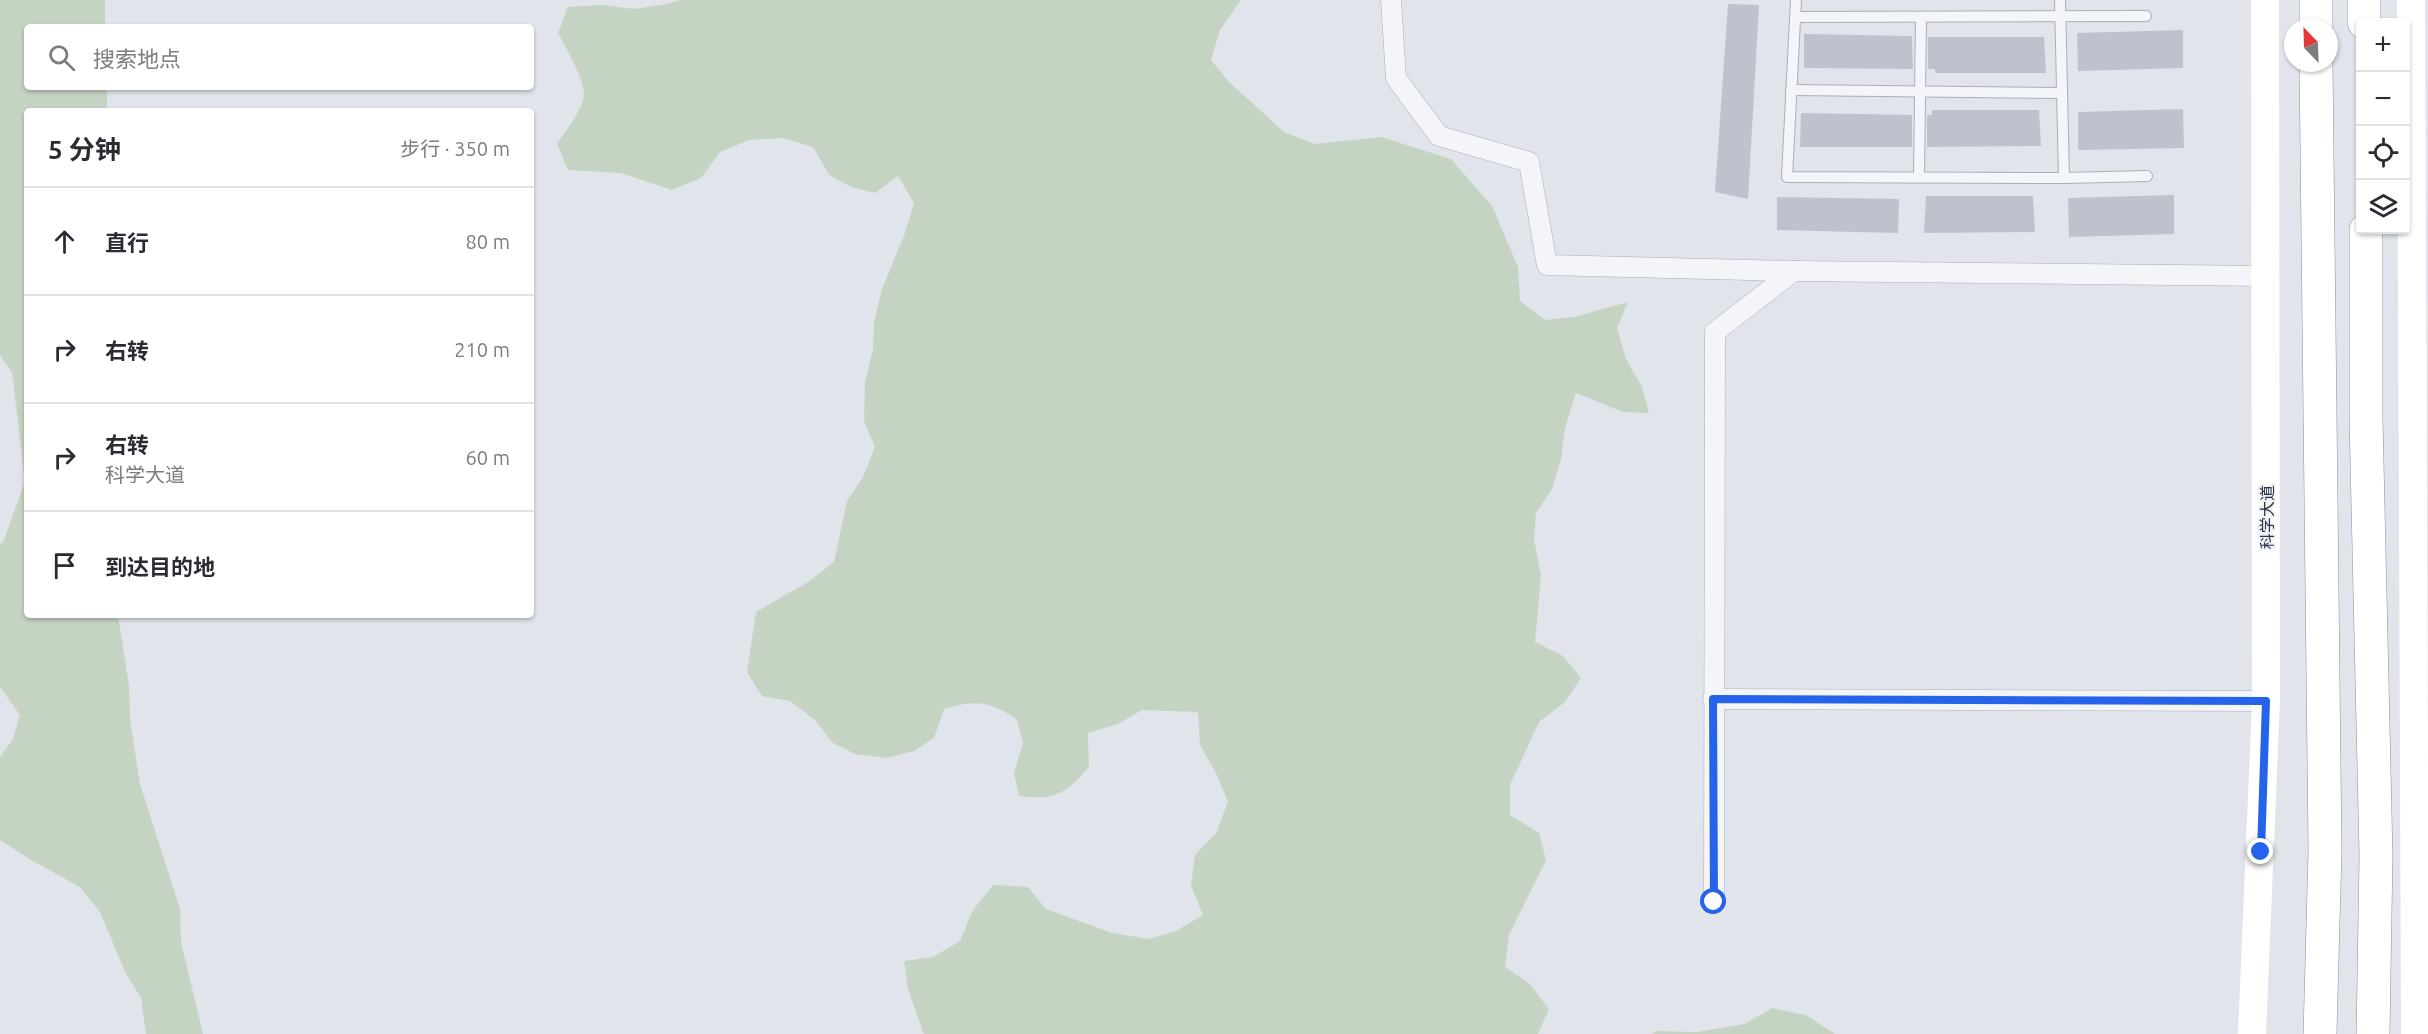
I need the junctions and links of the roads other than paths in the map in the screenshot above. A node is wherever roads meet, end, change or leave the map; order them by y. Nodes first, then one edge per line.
1 (1391, 0) edge
2 (1796, 0) edge
3 (2060, 0) edge
4 (2265, 0) edge
5 (2316, 0) edge
6 (2364, 0) edge
7 (2411, 0) edge
8 (2146, 16) dead end
9 (1795, 17) junction
10 (2060, 17) junction
11 (1921, 18) junction
12 (2316, 18) edge
13 (2364, 18) edge
14 (2316, 72) edge
15 (1791, 90) junction
16 (2062, 93) junction
17 (1919, 176) junction
18 (2147, 176) dead end
19 (2064, 178) junction
20 (2366, 234) edge
21 (1794, 271) junction
22 (2267, 276) junction
23 (1713, 699) junction
24 (2266, 701) junction
25 (2325, 851) junction
26 (2376, 856) junction
27 (1714, 902) dead end
28 (2252, 1034) edge
29 (2307, 1034) edge
30 (2320, 1034) edge
31 (2373, 1034) edge
32 (2395, 1034) edge
33 (2415, 1034) edge

1 - 21 street
2 - 9 lane
3 - 10 lane
4 - 22 main road, 科学大道
5 - 12 highway
6 - 13 highway
7 - 33 main road
8 - 10 lane
9 - 11 lane
9 - 15 lane
10 - 11 lane
10 - 16 lane
11 - 17 lane
14 - 25 highway
15 - 16 lane
15 - 17 lane
16 - 19 lane
17 - 19 lane
18 - 19 lane
20 - 26 highway
21 - 22 street
21 - 23 street
22 - 24 main road, 科学大道
23 - 24 street
23 - 27 street
24 - 28 main road, 科学大道
25 - 29 highway
25 - 30 highway
26 - 31 highway
26 - 32 highway

